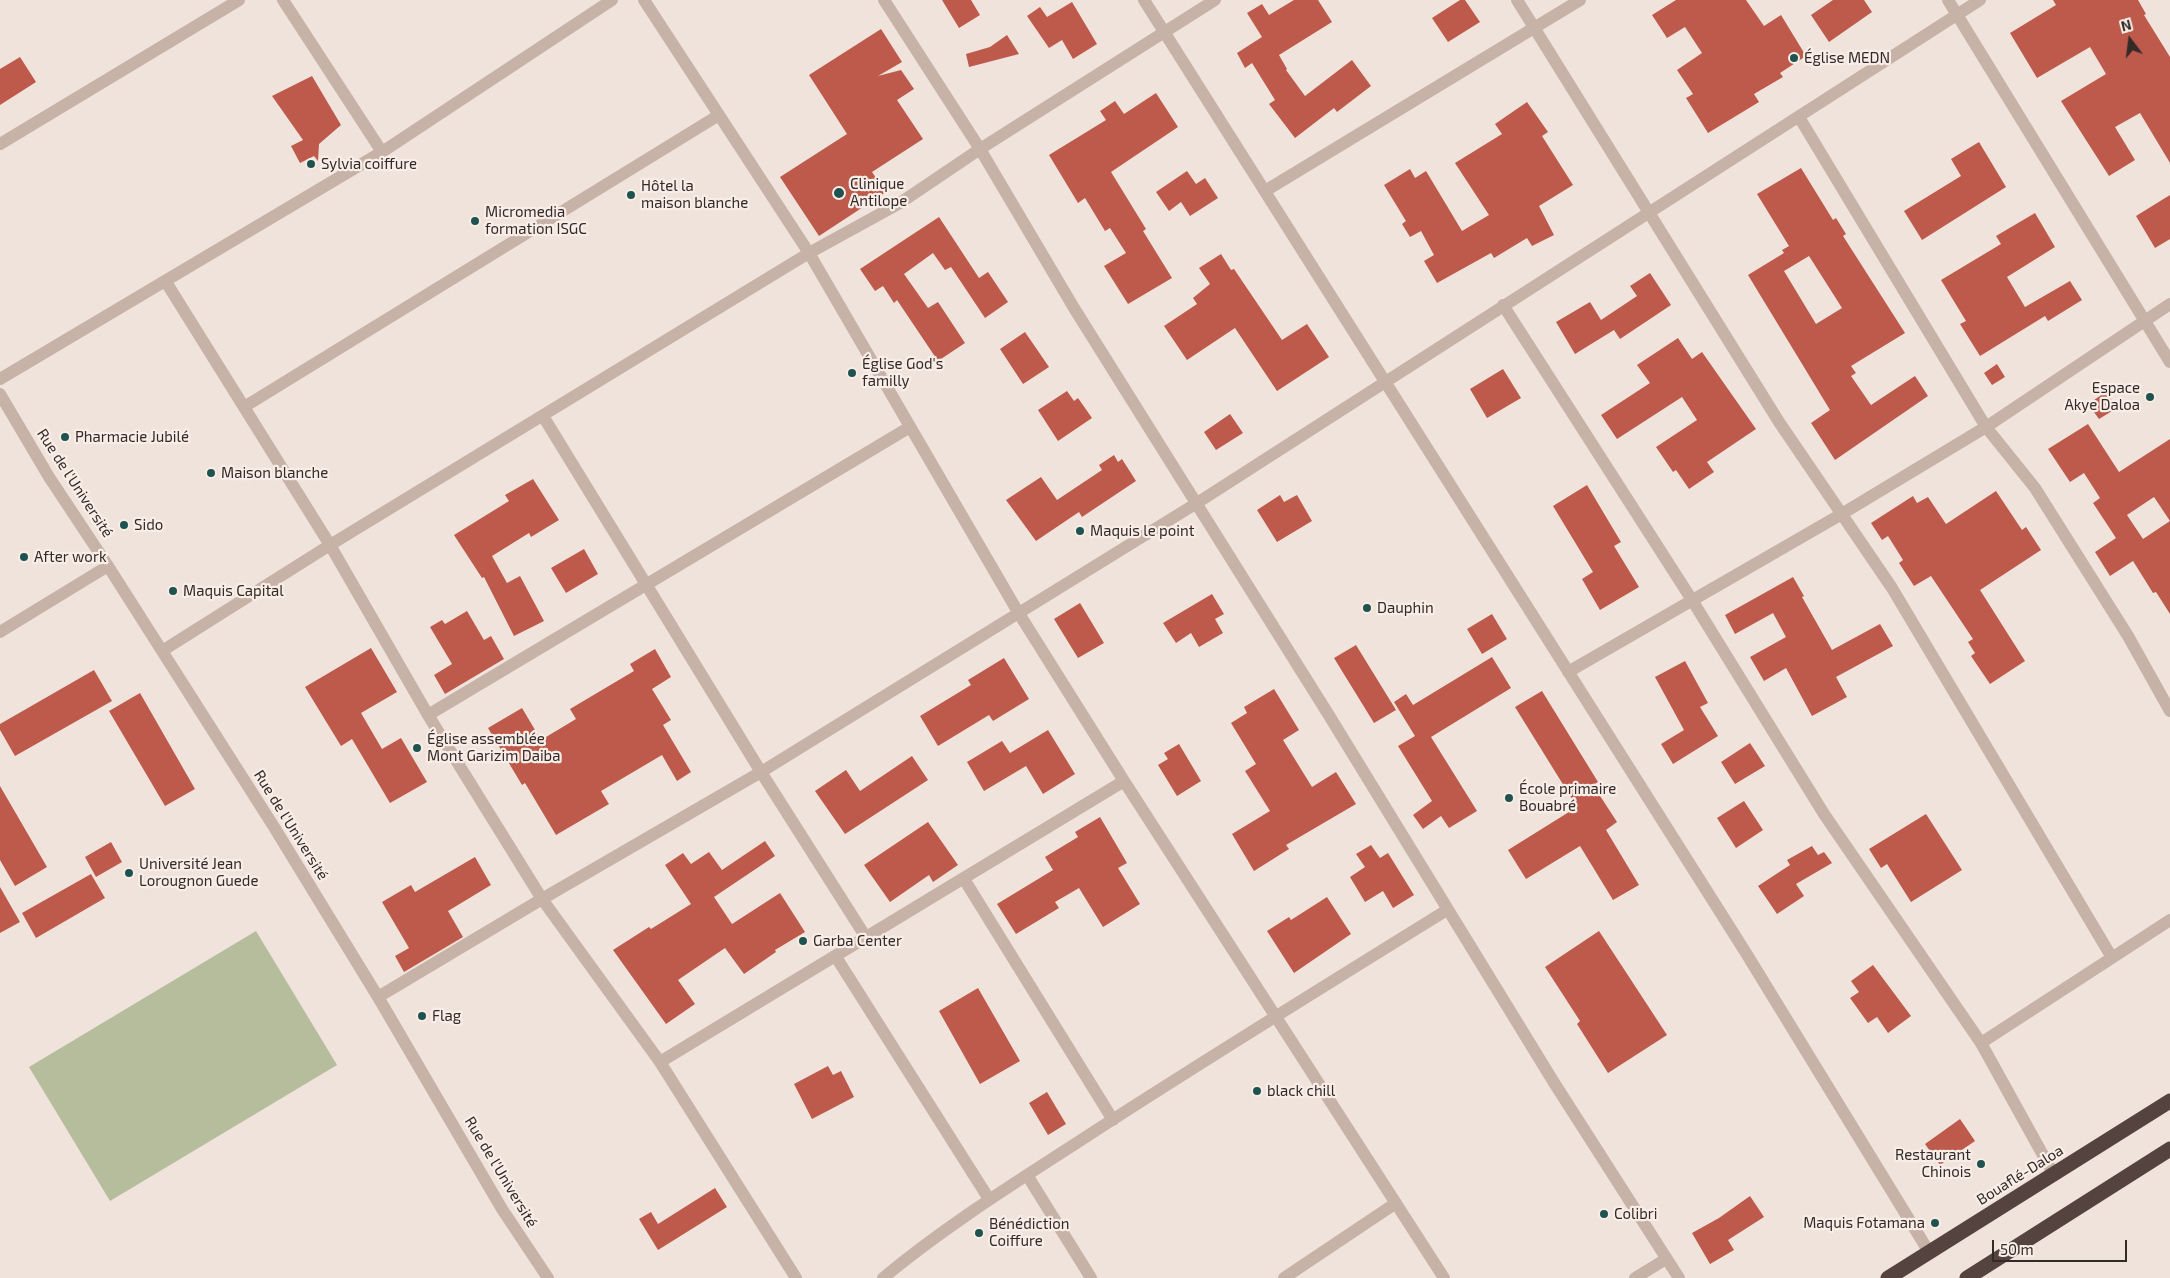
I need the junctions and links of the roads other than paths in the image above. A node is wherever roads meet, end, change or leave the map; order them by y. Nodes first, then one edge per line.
1 (239, 0) edge
2 (283, 0) edge
3 (612, 0) edge
4 (644, 0) edge
5 (884, 0) edge
6 (1144, 0) edge
7 (1214, 0) edge
8 (1517, 0) edge
9 (1580, 0) edge
10 (1948, 0) edge
11 (1980, 0) edge
12 (1957, 14) junction
13 (1534, 27) junction
14 (1164, 32) junction
15 (719, 115) junction
16 (1799, 117) junction
17 (0, 144) edge
18 (980, 149) junction
19 (382, 152) junction
20 (1265, 191) junction
21 (1649, 213) junction
22 (809, 253) junction
23 (166, 282) junction
24 (2170, 304) edge
25 (1503, 305) junction
26 (2145, 321) junction
27 (2170, 362) edge
28 (0, 380) edge
29 (1384, 382) junction
30 (0, 394) edge
31 (244, 407) junction
32 (543, 416) junction
33 (910, 427) junction
34 (1986, 427) junction
35 (1197, 503) junction
36 (1840, 515) junction
37 (330, 545) junction
38 (108, 566) junction
39 (645, 585) junction
40 (1692, 600) junction
41 (1018, 612) junction
42 (0, 632) edge
43 (162, 652) junction
44 (1568, 672) junction
45 (2170, 712) edge
46 (428, 715) junction
47 (761, 772) junction
48 (1124, 781) junction
49 (964, 879) junction
50 (542, 899) junction
51 (1447, 910) junction
52 (2170, 920) edge
53 (867, 938) junction
54 (2111, 956) junction
55 (836, 957) junction
56 (378, 997) junction
57 (1274, 1016) junction
58 (1981, 1043) junction
59 (660, 1062) junction
60 (2170, 1101) edge
61 (1113, 1120) junction
62 (2170, 1149) edge
63 (1028, 1175) junction
64 (2054, 1175) junction
65 (989, 1199) junction
66 (1396, 1203) junction
67 (1928, 1252) junction
68 (1666, 1259) junction
69 (548, 1278) edge
70 (796, 1278) edge
71 (883, 1278) edge
72 (1091, 1278) edge
73 (1284, 1278) edge
74 (1444, 1278) edge
75 (1635, 1278) edge
76 (1679, 1278) edge
77 (1888, 1278) edge
78 (1967, 1278) edge

1 - 17 street
2 - 19 street
3 - 19 street
4 - 15 street
5 - 18 street
6 - 14 street
7 - 14 street
8 - 13 street
9 - 13 street
10 - 12 street
11 - 12 street
12 - 16 street
12 - 26 street
13 - 20 street
13 - 21 street
14 - 18 street
14 - 20 street
15 - 22 street
15 - 31 street
16 - 21 street
16 - 34 street
18 - 22 street
18 - 35 street
19 - 23 street
20 - 29 street
21 - 25 street
21 - 36 street
22 - 32 street
22 - 33 street
23 - 28 street
23 - 31 street
24 - 26 street
25 - 29 street
25 - 40 street
26 - 27 street
26 - 34 street
29 - 35 street
29 - 44 street
30 - 38 street, Rue de l'Université
31 - 37 street
32 - 37 street
32 - 39 street
33 - 39 street
33 - 41 street
34 - 36 street
34 - 45 street
35 - 41 street
35 - 51 street
36 - 40 street
36 - 54 street
37 - 43 street
37 - 46 street
38 - 42 street
38 - 43 street, Rue de l'Université
39 - 46 street
39 - 47 street
40 - 44 street
40 - 58 street
41 - 47 street
41 - 48 street
43 - 56 street, Rue de l'Université
44 - 67 street
46 - 50 street
47 - 50 street
47 - 53 street
48 - 49 street
48 - 57 street
49 - 53 street
49 - 61 street
50 - 56 street
50 - 59 street
51 - 57 street
51 - 68 street
52 - 54 street
53 - 55 street
54 - 58 street
55 - 59 street
55 - 65 street
56 - 69 street, Rue de l'Université
57 - 61 street
57 - 66 street
58 - 64 street
59 - 70 street
60 - 64 highway, Bouaflé-Daloa
61 - 63 street
62 - 78 highway
63 - 65 street
63 - 72 street
64 - 67 highway, Bouaflé-Daloa
65 - 71 street
66 - 73 street
66 - 74 street
67 - 77 highway, Bouaflé-Daloa
68 - 75 street
68 - 76 street

